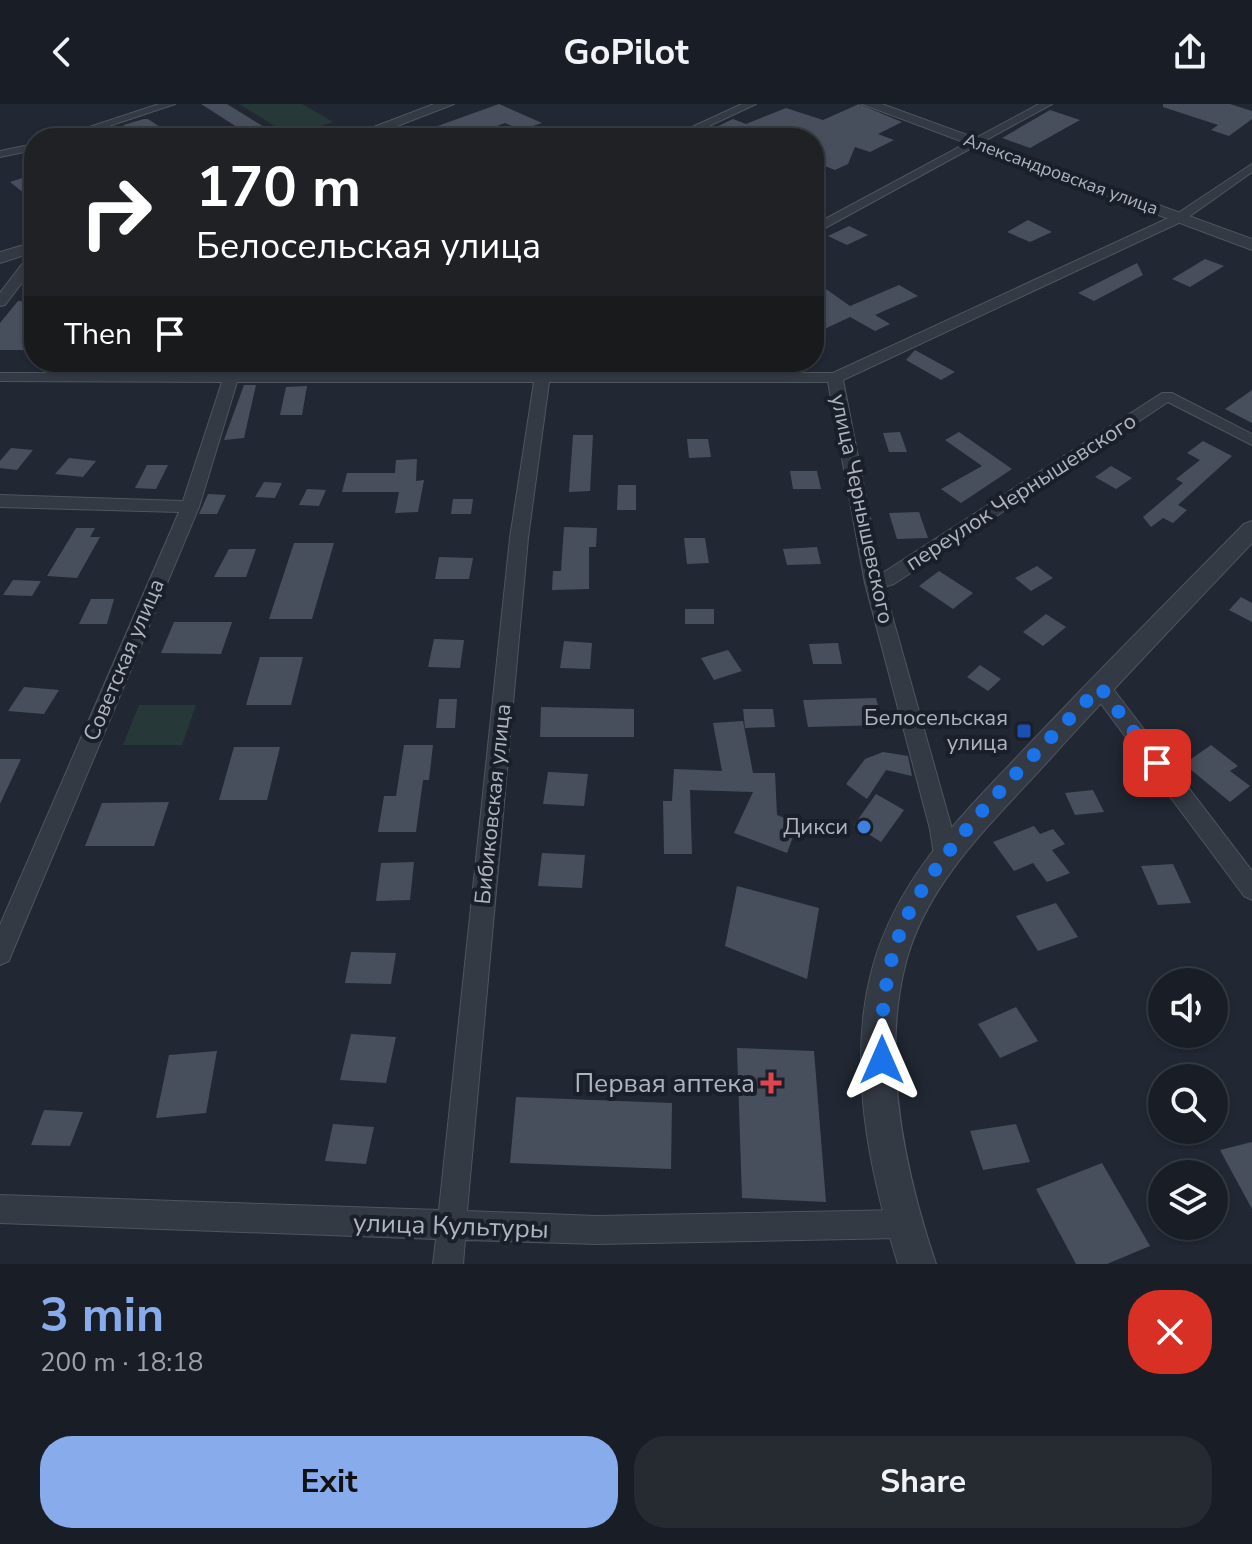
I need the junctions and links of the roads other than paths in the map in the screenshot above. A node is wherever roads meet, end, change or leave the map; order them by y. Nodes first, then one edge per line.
1 (170, 104) edge
2 (447, 104) edge
3 (751, 104) edge
4 (869, 104) edge
5 (1047, 104) edge
6 (94, 128) edge
7 (380, 128) edge
8 (697, 128) edge
9 (974, 142) junction
10 (24, 149) edge
11 (0, 154) edge
12 (1252, 167) edge
13 (1179, 218) junction
14 (824, 224) edge
15 (1252, 245) edge
16 (24, 250) edge
17 (0, 258) edge
18 (24, 271) edge
19 (0, 302) edge
20 (145, 372) edge
21 (231, 372) edge
22 (335, 372) edge
23 (553, 372) edge
24 (0, 377) edge
25 (542, 378) junction
26 (835, 378) junction
27 (1252, 440) edge
28 (0, 501) edge
29 (190, 507) junction
30 (1252, 529) edge
31 (874, 583) junction
32 (1100, 687) junction
33 (944, 860) junction
34 (1252, 889) edge
35 (0, 953) edge
36 (0, 1209) edge
37 (902, 1224) junction
38 (452, 1227) junction
39 (448, 1264) edge
40 (917, 1264) edge

1 - 6 street
2 - 7 street
3 - 8 street
4 - 9 street, Александровская улица
5 - 9 street
9 - 13 street, Александровская улица
9 - 14 street
10 - 11 street
12 - 13 street, улица Чернышевского
13 - 15 street, Александровская улица
13 - 26 street, улица Чернышевского
16 - 17 street
18 - 19 street
20 - 24 street
21 - 29 street, Советская улица
22 - 25 street
23 - 25 street
25 - 26 street
25 - 38 street, Бибиковская улица
26 - 31 street, улица Чернышевского
27 - 31 street, переулок Чернышевского
28 - 29 street
29 - 35 street, Советская улица
30 - 32 street
31 - 33 street, улица Чернышевского
32 - 33 street
32 - 34 street
33 - 37 street
36 - 38 street, улица Культуры
37 - 38 street, улица Культуры
37 - 40 street
38 - 39 street, Бибиковская улица

